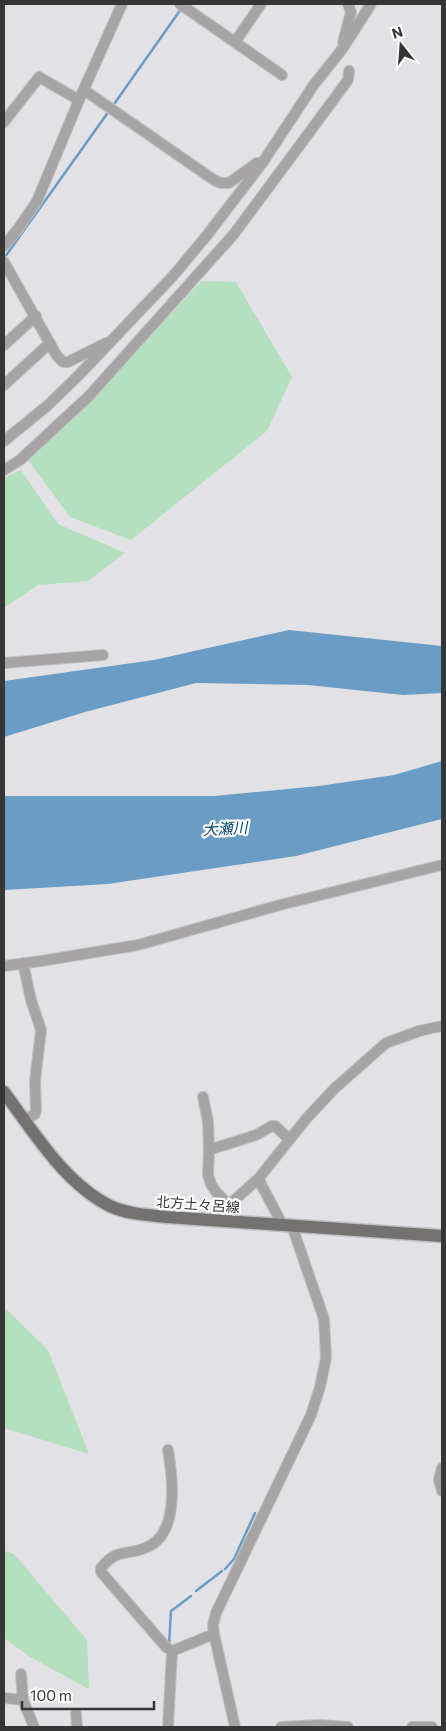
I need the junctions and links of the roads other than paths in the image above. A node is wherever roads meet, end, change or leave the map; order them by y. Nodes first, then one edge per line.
1 (122, 4) edge
2 (180, 4) edge
3 (261, 4) edge
4 (348, 4) edge
5 (371, 4) edge
6 (235, 42) junction
7 (342, 48) junction
8 (349, 72) dead end
9 (282, 75) dead end
10 (84, 90) junction
11 (79, 100) junction
12 (4, 122) edge
13 (263, 162) junction
14 (4, 246) edge
15 (4, 262) edge
16 (36, 316) junction
17 (114, 339) junction
18 (50, 343) junction
19 (4, 344) edge
20 (4, 384) edge
21 (4, 441) edge
22 (4, 470) edge
23 (103, 655) dead end
24 (4, 663) edge
25 (442, 865) edge
26 (23, 963) junction
27 (4, 966) edge
28 (442, 1026) edge
29 (4, 1092) edge
30 (203, 1097) dead end
31 (25, 1120) junction
32 (289, 1139) junction
33 (209, 1150) junction
34 (259, 1178) junction
35 (229, 1205) junction
36 (236, 1222) junction
37 (286, 1226) junction
38 (442, 1236) edge
39 (168, 1450) dead end
40 (442, 1468) edge
41 (441, 1479) edge
42 (442, 1491) edge
43 (214, 1634) junction
44 (172, 1651) junction
45 (21, 1674) dead end
46 (4, 1698) edge
47 (23, 1700) junction
48 (76, 1714) dead end
49 (34, 1727) edge
50 (77, 1727) edge
51 (168, 1727) edge
52 (234, 1727) edge
53 (281, 1727) edge
54 (348, 1727) edge
55 (412, 1727) edge
56 (432, 1727) edge

1 - 10 street
2 - 6 street
3 - 6 street
4 - 7 street
5 - 7 street
6 - 9 street
7 - 13 street
8 - 22 street
10 - 11 street
10 - 13 street
11 - 12 street
11 - 14 street
13 - 17 street
15 - 16 street
16 - 18 street
16 - 19 street
17 - 18 street
17 - 21 street
18 - 20 street
23 - 24 street
25 - 26 street
26 - 27 street
26 - 31 street
28 - 32 street
29 - 31 main road, 北方土々呂線
30 - 33 street
31 - 36 main road, 北方土々呂線
32 - 33 street
32 - 34 street
33 - 35 street
34 - 35 street
34 - 37 street
35 - 36 street
36 - 37 main road, 北方土々呂線
37 - 38 main road, 北方土々呂線
37 - 43 street
39 - 44 street
40 - 41 street
41 - 42 street
43 - 44 street
43 - 52 street
44 - 51 street
45 - 47 street
46 - 47 street
47 - 49 street
48 - 50 street
53 - 54 street
55 - 56 street

